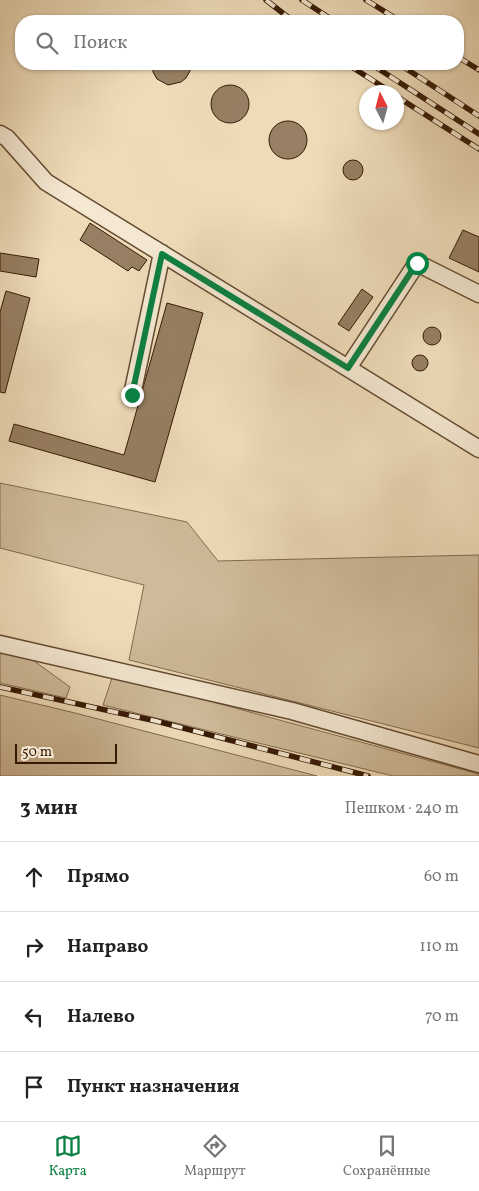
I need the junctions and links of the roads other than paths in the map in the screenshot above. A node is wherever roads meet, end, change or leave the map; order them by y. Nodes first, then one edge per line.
1 (0, 134) edge
2 (162, 254) junction
3 (479, 294) edge
4 (348, 368) junction
5 (132, 395) dead end
6 (479, 449) edge
7 (0, 644) edge
8 (479, 764) edge

1 - 2 lane
2 - 4 lane
2 - 5 lane
3 - 4 lane
4 - 6 lane
7 - 8 lane

